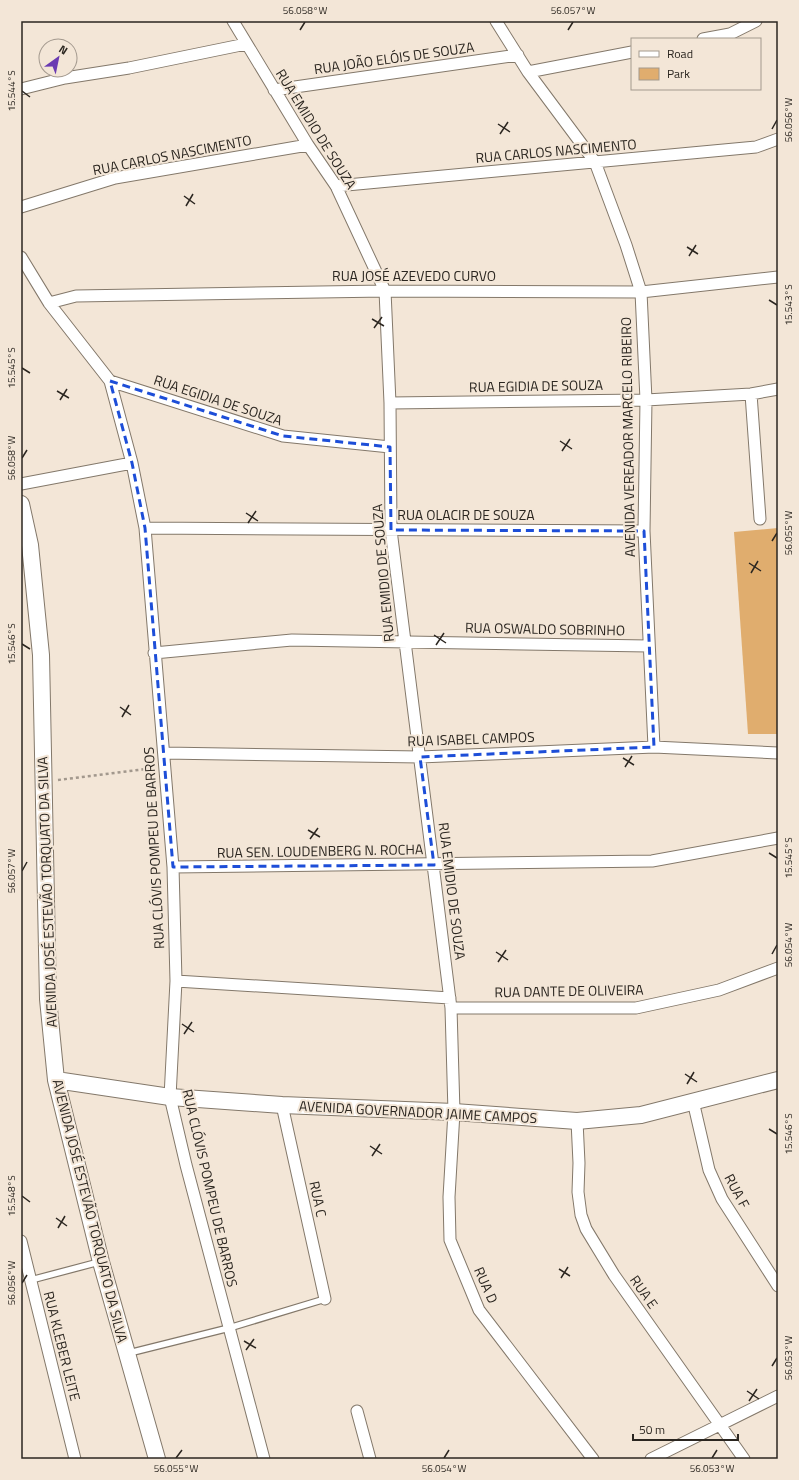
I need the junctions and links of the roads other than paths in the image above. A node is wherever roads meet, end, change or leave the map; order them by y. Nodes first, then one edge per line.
1 (233, 21) edge
2 (496, 21) edge
3 (756, 21) edge
4 (708, 38) edge
5 (246, 44) junction
6 (631, 52) edge
7 (518, 55) junction
8 (528, 72) junction
9 (21, 89) edge
10 (274, 90) junction
11 (778, 139) edge
12 (308, 145) junction
13 (595, 162) junction
14 (336, 186) junction
15 (21, 207) edge
16 (21, 257) edge
17 (778, 277) edge
18 (385, 291) junction
19 (641, 292) junction
20 (49, 303) junction
21 (110, 381) junction
22 (778, 389) edge
23 (751, 394) junction
24 (646, 400) junction
25 (390, 403) junction
26 (390, 447) junction
27 (132, 463) junction
28 (21, 484) edge
29 (21, 504) edge
30 (760, 519) dead end
31 (144, 528) junction
32 (391, 530) junction
33 (644, 531) junction
34 (404, 641) junction
35 (648, 646) junction
36 (154, 653) junction
37 (654, 747) junction
38 (164, 753) junction
39 (778, 753) edge
40 (420, 757) junction
41 (778, 838) edge
42 (434, 864) junction
43 (173, 867) junction
44 (778, 968) edge
45 (176, 981) junction
46 (450, 1003) junction
47 (56, 1080) junction
48 (778, 1080) edge
49 (170, 1097) junction
50 (693, 1100) junction
51 (282, 1105) junction
52 (454, 1112) junction
53 (577, 1121) junction
54 (21, 1241) edge
55 (101, 1262) junction
56 (31, 1280) junction
57 (778, 1286) edge
58 (325, 1298) joint
59 (228, 1328) junction
60 (127, 1354) junction
61 (778, 1396) edge
62 (357, 1411) dead end
63 (719, 1424) junction
64 (75, 1459) edge
65 (157, 1459) edge
66 (264, 1459) edge
67 (370, 1459) edge
68 (593, 1459) edge
69 (651, 1459) edge
70 (744, 1459) edge

1 - 5 street, RUA EMIDIO DE SOUZA
2 - 7 street, AVENIDA VEREADOR MARCELO RIBEIRO
3 - 4 street
5 - 9 street
5 - 10 street, RUA EMIDIO DE SOUZA
6 - 8 street
7 - 8 street, AVENIDA VEREADOR MARCELO RIBEIRO
7 - 10 street, RUA JOÃO ELÓIS DE SOUZA
8 - 13 street, AVENIDA VEREADOR MARCELO RIBEIRO
10 - 12 street, RUA EMIDIO DE SOUZA
11 - 13 street, RUA CARLOS NASCIMENTO
12 - 14 street, RUA EMIDIO DE SOUZA
12 - 15 street, RUA CARLOS NASCIMENTO
13 - 14 street, RUA CARLOS NASCIMENTO
13 - 19 street, AVENIDA VEREADOR MARCELO RIBEIRO
14 - 18 street, RUA EMIDIO DE SOUZA
16 - 20 street, RUA CLÓVIS POMPEU DE BARROS
17 - 19 street, RUA JOSÉ AZEVEDO CURVO
18 - 19 street, RUA JOSÉ AZEVEDO CURVO
18 - 20 street, RUA JOSÉ AZEVEDO CURVO
18 - 25 street, RUA EMIDIO DE SOUZA
19 - 24 street, AVENIDA VEREADOR MARCELO RIBEIRO
20 - 21 street, RUA CLÓVIS POMPEU DE BARROS
21 - 26 street, RUA EGIDIA DE SOUZA
21 - 27 street, RUA CLÓVIS POMPEU DE BARROS
22 - 23 street, RUA EGIDIA DE SOUZA
23 - 24 street, RUA EGIDIA DE SOUZA
23 - 30 street
24 - 25 street, RUA EGIDIA DE SOUZA
24 - 33 street, AVENIDA VEREADOR MARCELO RIBEIRO
25 - 26 street, RUA EMIDIO DE SOUZA
26 - 32 street, RUA EMIDIO DE SOUZA
27 - 28 street
27 - 31 street, RUA CLÓVIS POMPEU DE BARROS
29 - 47 main road, AVENIDA JOSÉ ESTEVÃO TORQUATO DA SILVA
31 - 32 street, RUA OLACIR DE SOUZA
31 - 36 street, RUA CLÓVIS POMPEU DE BARROS
32 - 33 street, RUA OLACIR DE SOUZA
32 - 34 street, RUA EMIDIO DE SOUZA
33 - 35 street, AVENIDA VEREADOR MARCELO RIBEIRO
34 - 35 street, RUA OSWALDO SOBRINHO
34 - 36 street, RUA OSWALDO SOBRINHO
34 - 40 street, RUA EMIDIO DE SOUZA
35 - 37 street, AVENIDA VEREADOR MARCELO RIBEIRO
36 - 38 street, RUA CLÓVIS POMPEU DE BARROS
37 - 39 street, RUA ISABEL CAMPOS
37 - 40 street, RUA ISABEL CAMPOS
38 - 40 street, RUA ISABEL CAMPOS
38 - 43 street, RUA CLÓVIS POMPEU DE BARROS
40 - 42 street, RUA EMIDIO DE SOUZA
41 - 42 street, RUA SEN. LOUDENBERG N. ROCHA
42 - 43 street, RUA SEN. LOUDENBERG N. ROCHA
42 - 46 street, RUA EMIDIO DE SOUZA
43 - 45 street, RUA CLÓVIS POMPEU DE BARROS
44 - 46 street, RUA DANTE DE OLIVEIRA
45 - 46 street, RUA DANTE DE OLIVEIRA
45 - 49 street, RUA CLÓVIS POMPEU DE BARROS
46 - 52 street, RUA EMIDIO DE SOUZA
47 - 49 main road, AVENIDA GOVERNADOR JAIME CAMPOS
47 - 55 main road, AVENIDA JOSÉ ESTEVÃO TORQUATO DA SILVA
48 - 50 main road, AVENIDA GOVERNADOR JAIME CAMPOS
49 - 51 main road, AVENIDA GOVERNADOR JAIME CAMPOS
49 - 59 street, RUA CLÓVIS POMPEU DE BARROS
50 - 53 main road, AVENIDA GOVERNADOR JAIME CAMPOS
50 - 57 street, RUA F
51 - 52 main road, AVENIDA GOVERNADOR JAIME CAMPOS
51 - 58 street, RUA C
52 - 53 main road, AVENIDA GOVERNADOR JAIME CAMPOS
52 - 68 street, RUA D
53 - 63 street, RUA E
54 - 56 street, RUA KLEBER LEITE
55 - 56 lane
55 - 60 main road, AVENIDA JOSÉ ESTEVÃO TORQUATO DA SILVA
56 - 64 street, RUA KLEBER LEITE
58 - 59 lane
59 - 60 lane
59 - 66 street, RUA CLÓVIS POMPEU DE BARROS
60 - 65 main road, AVENIDA JOSÉ ESTEVÃO TORQUATO DA SILVA
61 - 63 street
62 - 67 street
63 - 69 street
63 - 70 street, RUA E

